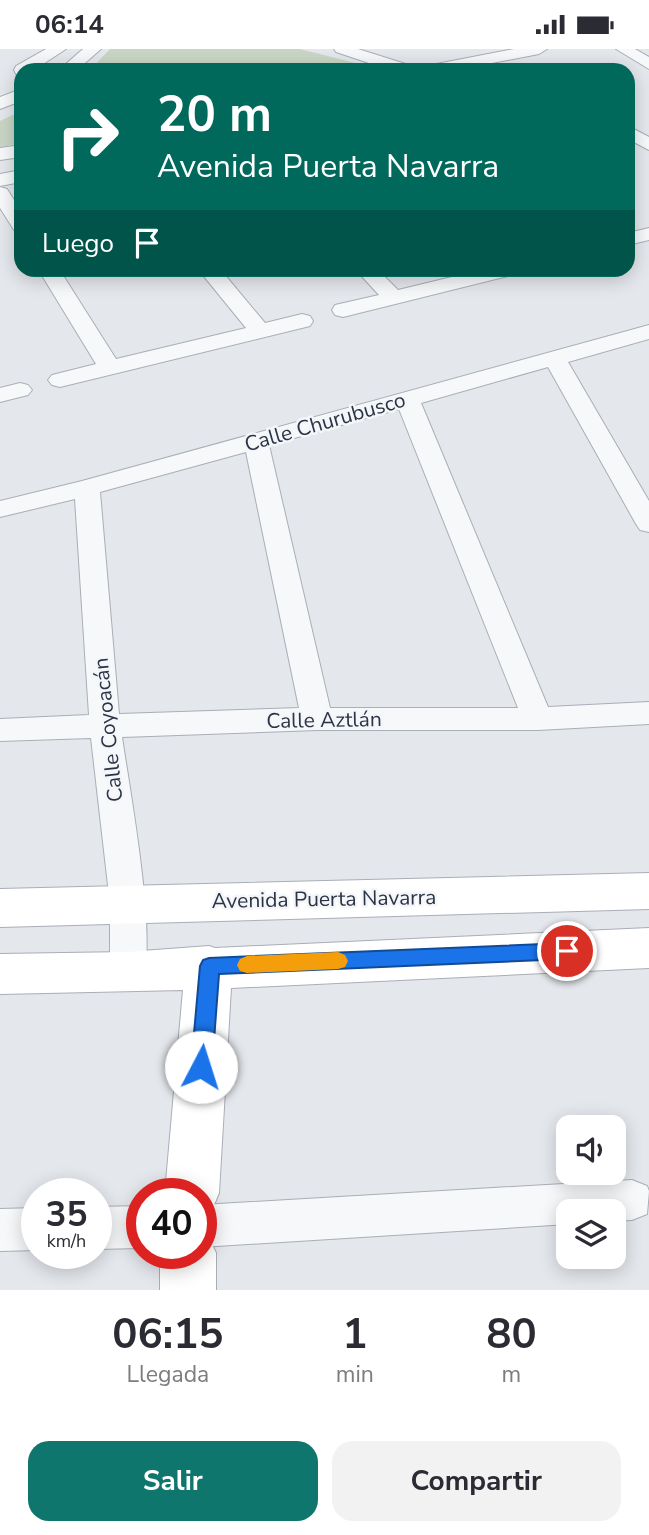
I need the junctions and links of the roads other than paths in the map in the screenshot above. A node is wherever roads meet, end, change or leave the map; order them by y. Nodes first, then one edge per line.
1 (58, 49) edge
2 (93, 49) edge
3 (342, 49) edge
4 (539, 49) edge
5 (635, 51) edge
6 (37, 61) junction
7 (34, 63) edge
8 (45, 63) edge
9 (76, 63) edge
10 (385, 63) edge
11 (487, 63) edge
12 (649, 64) edge
13 (0, 193) edge
14 (14, 215) edge
15 (53, 277) edge
16 (215, 277) edge
17 (373, 277) edge
18 (479, 277) edge
19 (393, 297) junction
20 (343, 310) dead end
21 (302, 321) dead end
22 (260, 331) junction
23 (649, 332) edge
24 (554, 358) junction
25 (110, 367) junction
26 (60, 380) dead end
27 (407, 399) junction
28 (256, 441) junction
29 (87, 488) junction
30 (0, 509) edge
31 (649, 524) edge
32 (649, 713) edge
33 (317, 719) junction
34 (538, 719) junction
35 (106, 727) junction
36 (0, 730) edge
37 (649, 891) edge
38 (127, 903) junction
39 (0, 908) edge
40 (649, 948) edge
41 (209, 966) junction
42 (128, 972) junction
43 (0, 974) edge
44 (193, 1178) edge
45 (632, 1200) dead end
46 (217, 1225) edge
47 (21, 1229) edge
48 (0, 1230) edge
49 (188, 1269) edge
50 (188, 1290) edge

1 - 6 street
2 - 9 street
3 - 10 street
4 - 11 street
5 - 12 street
6 - 7 street
6 - 8 street
13 - 14 street
15 - 25 street
16 - 22 street
17 - 19 street
18 - 19 street
19 - 20 street
21 - 22 street
22 - 25 street
23 - 24 street, Calle Churubusco
24 - 27 street, Calle Churubusco
24 - 31 street
25 - 26 street
27 - 28 street, Calle Churubusco
27 - 34 street
28 - 29 street, Calle Churubusco
28 - 33 street
29 - 30 street, Calle Churubusco
29 - 35 street, Calle Coyoacán
32 - 34 street, Calle Aztlán
33 - 34 street, Calle Aztlán
33 - 35 street, Calle Aztlán
35 - 36 street, Calle Aztlán
35 - 38 street, Calle Coyoacán
37 - 38 street, Avenida Puerta Navarra
38 - 39 street, Avenida Puerta Navarra
38 - 42 street, Calle Coyoacán
40 - 41 street
41 - 42 street
41 - 44 street
42 - 43 street
45 - 46 street
47 - 48 street
49 - 50 street

